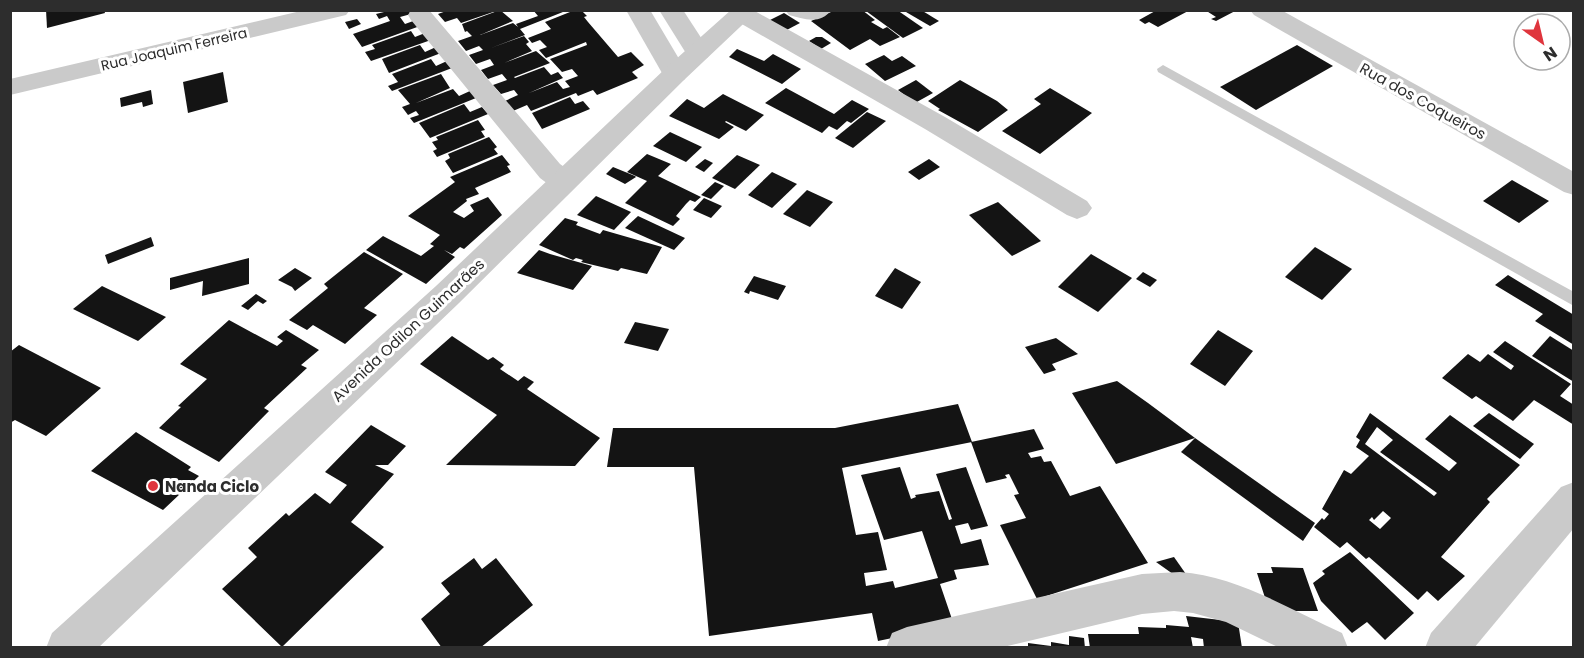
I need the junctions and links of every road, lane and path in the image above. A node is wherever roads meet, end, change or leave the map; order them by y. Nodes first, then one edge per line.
1 (338, 10) edge
2 (638, 10) edge
3 (671, 10) edge
4 (797, 10) edge
5 (819, 10) edge
6 (744, 12) edge
7 (1267, 14) edge
8 (420, 15) dead end
9 (686, 64) junction
10 (1163, 69) dead end
11 (10, 87) edge
12 (564, 181) junction
13 (1574, 184) edge
14 (1077, 208) dead end
15 (1574, 300) edge
16 (1574, 499) edge
17 (67, 648) edge
18 (907, 648) edge
19 (1327, 648) edge
20 (1446, 648) edge

1 - 11 street, Rua Joaquim Ferreira
2 - 9 street
3 - 9 street
4 - 5 street
6 - 9 street, Avenida Odilon Guimarães
6 - 14 street
7 - 13 street, Rua dos Coqueiros
8 - 12 street
9 - 12 street, Avenida Odilon Guimarães
10 - 15 lane
12 - 17 street, Avenida Odilon Guimarães
16 - 20 street
18 - 19 street

